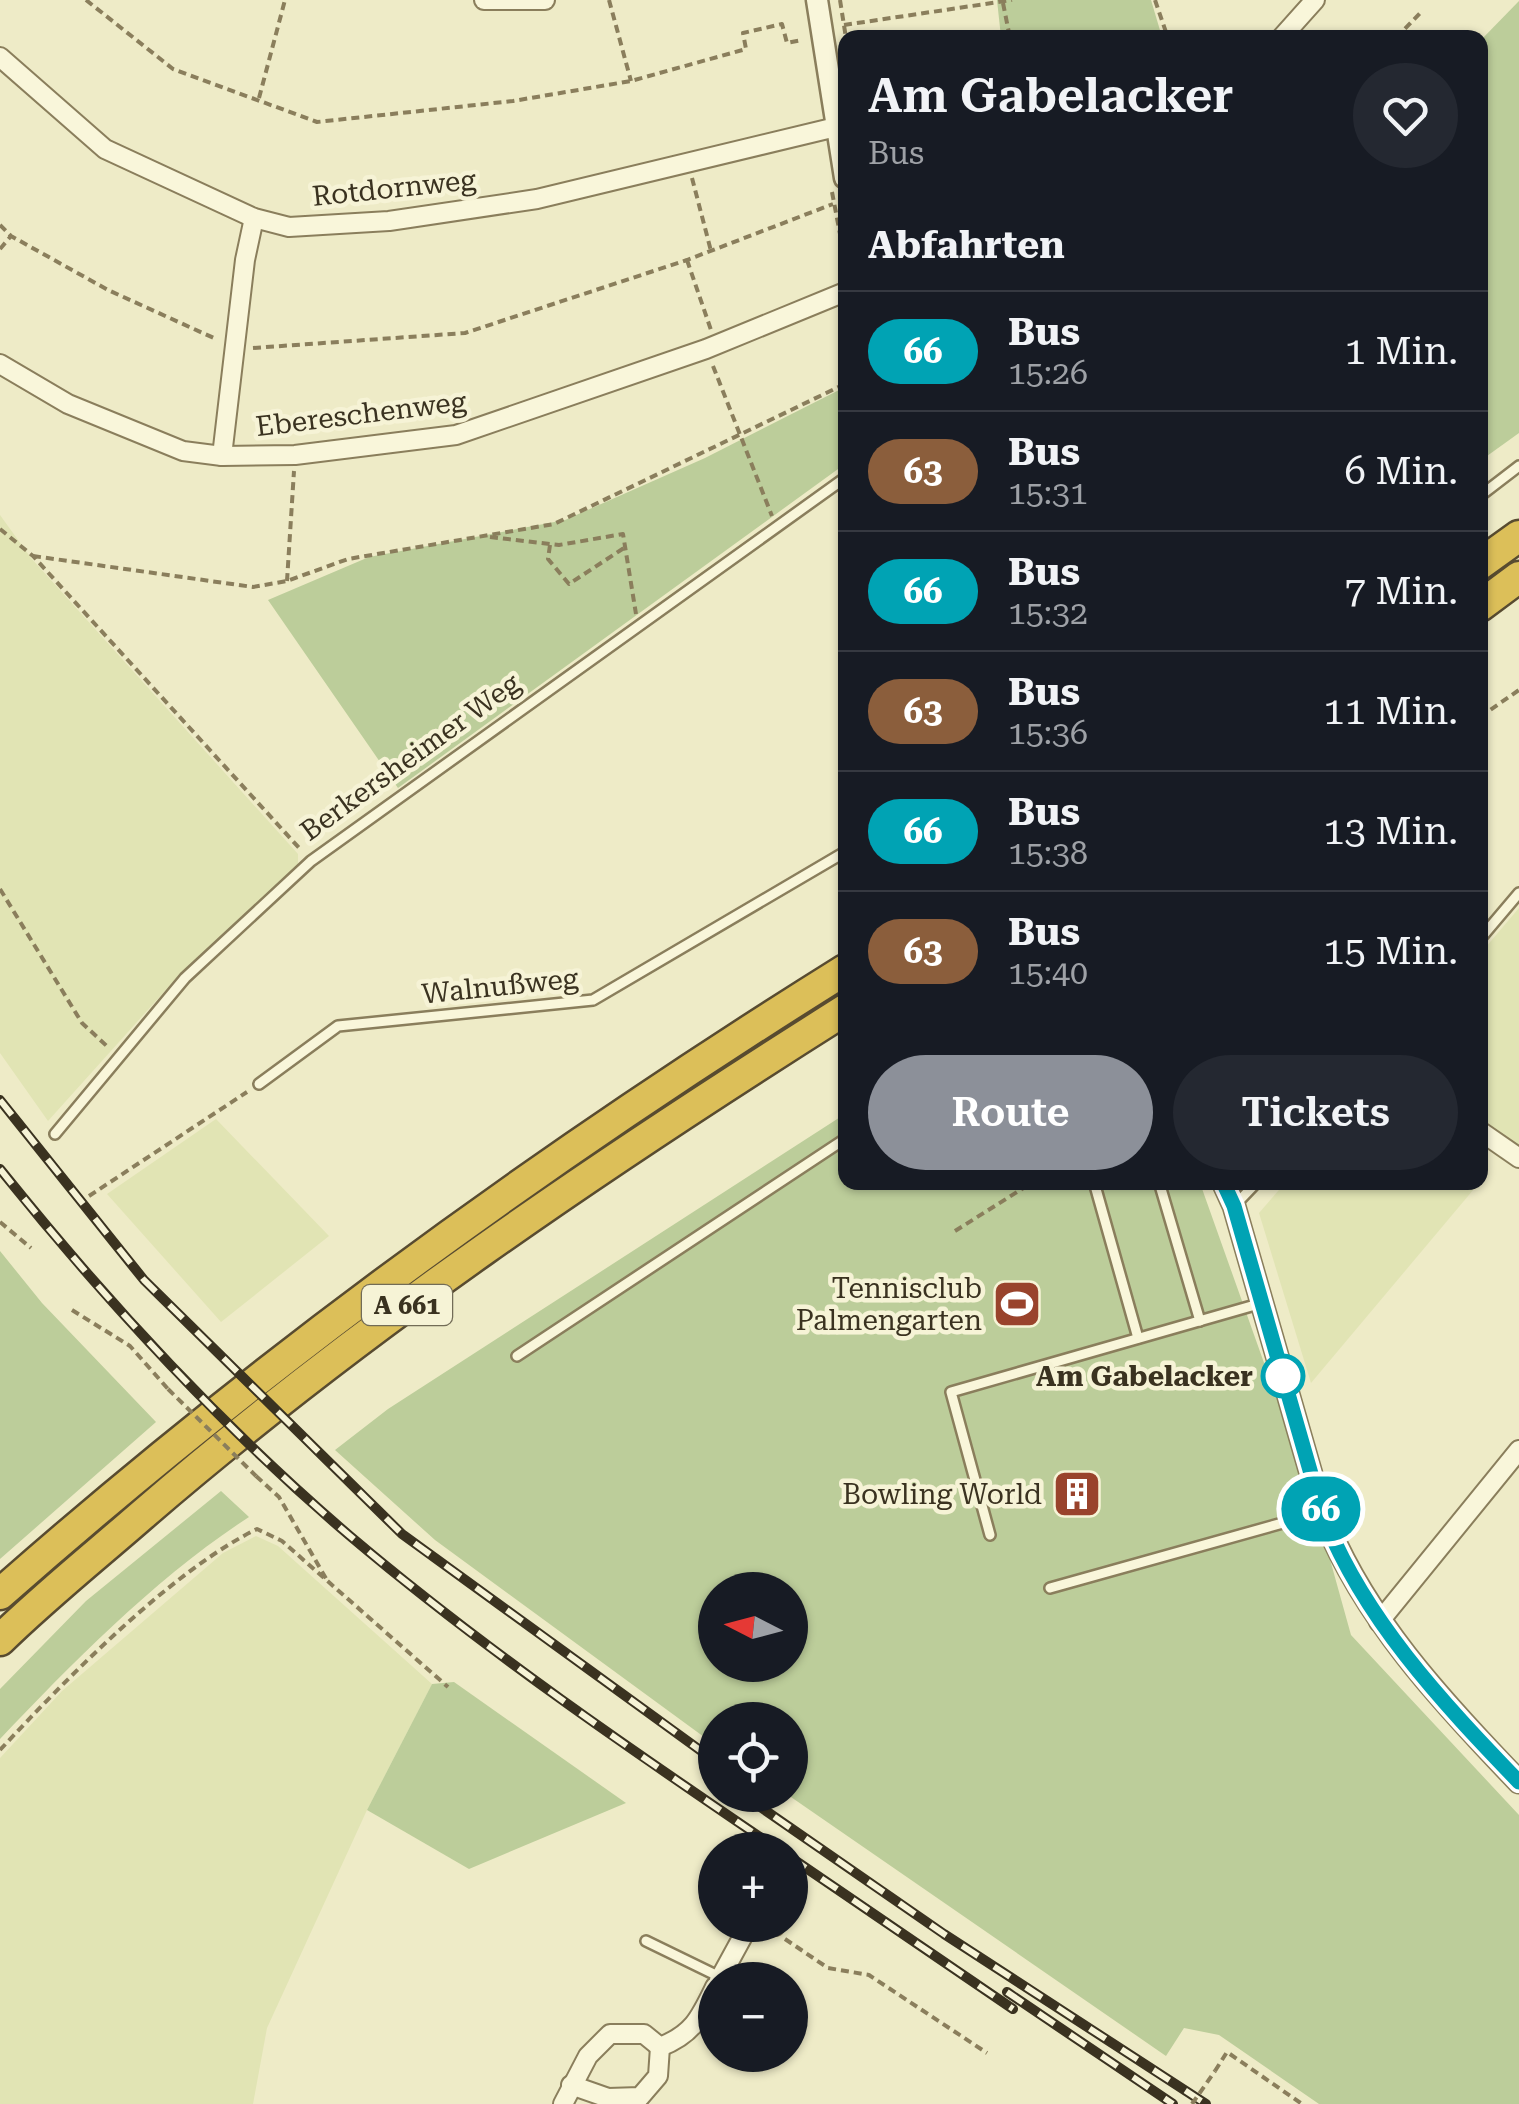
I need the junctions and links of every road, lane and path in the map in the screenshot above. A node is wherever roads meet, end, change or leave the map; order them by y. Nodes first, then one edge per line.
1 (86, 0) edge
2 (285, 0) edge
3 (484, 0) edge
4 (504, 0) edge
5 (544, 0) edge
6 (609, 0) edge
7 (817, 0) edge
8 (840, 0) edge
9 (1012, 0) edge
10 (1155, 0) edge
11 (1315, 0) edge
12 (1003, 1) edge
13 (1423, 10) dead end
14 (844, 25) junction
15 (845, 30) edge
16 (1008, 30) edge
17 (1165, 30) edge
18 (1289, 30) edge
19 (1404, 30) edge
20 (807, 40) dead end
21 (0, 57) edge
22 (631, 80) junction
23 (259, 98) junction
24 (836, 127) junction
25 (838, 138) edge
26 (689, 165) junction
27 (834, 204) dead end
28 (254, 218) junction
29 (0, 225) edge
30 (11, 236) junction
31 (0, 250) edge
32 (711, 251) junction
33 (687, 260) junction
34 (838, 295) edge
35 (711, 347) junction
36 (238, 349) junction
37 (0, 364) edge
38 (838, 387) edge
39 (740, 434) junction
40 (222, 456) junction
41 (295, 456) junction
42 (1519, 466) edge
43 (838, 483) edge
44 (1488, 490) edge
45 (776, 525) junction
46 (0, 529) edge
47 (484, 536) junction
48 (1519, 536) edge
49 (550, 545) junction
50 (624, 548) junction
51 (33, 556) junction
52 (1488, 558) edge
53 (1519, 577) edge
54 (286, 581) junction
55 (1488, 600) edge
56 (638, 628) junction
57 (1519, 690) edge
58 (1488, 711) edge
59 (838, 856) edge
60 (311, 861) junction
61 (0, 889) edge
62 (1519, 893) edge
63 (1488, 930) edge
64 (838, 975) edge
65 (838, 1015) edge
66 (120, 1058) junction
67 (259, 1084) joint
68 (55, 1134) dead end
69 (1488, 1137) edge
70 (838, 1144) edge
71 (1519, 1158) edge
72 (1020, 1190) edge
73 (1096, 1190) edge
74 (1162, 1190) edge
75 (1227, 1190) edge
76 (1232, 1190) edge
77 (1249, 1190) edge
78 (89, 1196) dead end
79 (1234, 1206) junction
80 (0, 1222) edge
81 (955, 1231) dead end
82 (31, 1248) dead end
83 (1262, 1303) junction
84 (72, 1310) dead end
85 (1200, 1321) junction
86 (1138, 1338) junction
87 (518, 1356) dead end
88 (1519, 1450) edge
89 (1322, 1512) junction
90 (990, 1534) dead end
91 (330, 1586) junction
92 (1050, 1588) dead end
93 (0, 1594) edge
94 (1380, 1622) junction
95 (0, 1640) edge
96 (448, 1687) dead end
97 (0, 1750) edge
98 (1519, 1782) edge
99 (646, 1941) dead end
100 (789, 1942) edge
101 (698, 1971) edge
102 (698, 2022) edge
103 (660, 2046) junction
104 (987, 2053) dead end
105 (571, 2085) junction
106 (563, 2104) edge
107 (1192, 2104) edge
108 (1302, 2104) edge

1 - 23 path
2 - 23 path
3 - 4 street
4 - 5 street
6 - 22 path
7 - 24 street
8 - 14 path
9 - 12 path
10 - 17 path
11 - 18 street
12 - 14 path
12 - 16 path
13 - 19 path
14 - 15 path
20 - 22 path
21 - 28 street, Rotdornweg
22 - 23 path
24 - 25 street
24 - 26 street, Rotdornweg
26 - 28 street, Rotdornweg
26 - 32 path
27 - 32 path
28 - 36 street
29 - 30 path
30 - 31 path
30 - 36 path
32 - 33 path
33 - 35 path
33 - 36 path
34 - 35 street, Ebereschenweg
35 - 39 path
35 - 41 street, Ebereschenweg
36 - 40 street
37 - 40 street, Ebereschenweg
38 - 39 path
39 - 45 path
39 - 47 path
40 - 41 street, Ebereschenweg
41 - 54 path
42 - 44 lane
43 - 45 lane, Berkersheimer Weg
45 - 56 lane, Berkersheimer Weg
46 - 51 path
47 - 49 path
47 - 54 path
48 - 52 highway
49 - 50 path
49 - 50 path
50 - 56 path
51 - 54 path
51 - 60 path
53 - 55 highway
56 - 60 lane, Berkersheimer Weg
57 - 58 path
59 - 67 lane, Walnußweg
60 - 66 lane, Berkersheimer Weg
61 - 66 path
62 - 63 lane
64 - 93 highway, A 661
65 - 95 highway, A 661
66 - 68 lane, Berkersheimer Weg
67 - 78 path
69 - 71 street
70 - 87 lane
72 - 81 path
73 - 86 lane
74 - 85 lane
75 - 79 street
76 - 79 lane
77 - 79 lane
79 - 83 street
80 - 82 path
83 - 85 lane
83 - 89 street
84 - 91 path, bridge
85 - 86 lane
86 - 90 lane
88 - 94 street
89 - 92 lane
89 - 94 street
91 - 96 path
91 - 97 path
94 - 98 street
99 - 101 lane
100 - 104 path
102 - 103 street
103 - 105 street
103 - 105 street
105 - 106 street
107 - 108 path, bridge

